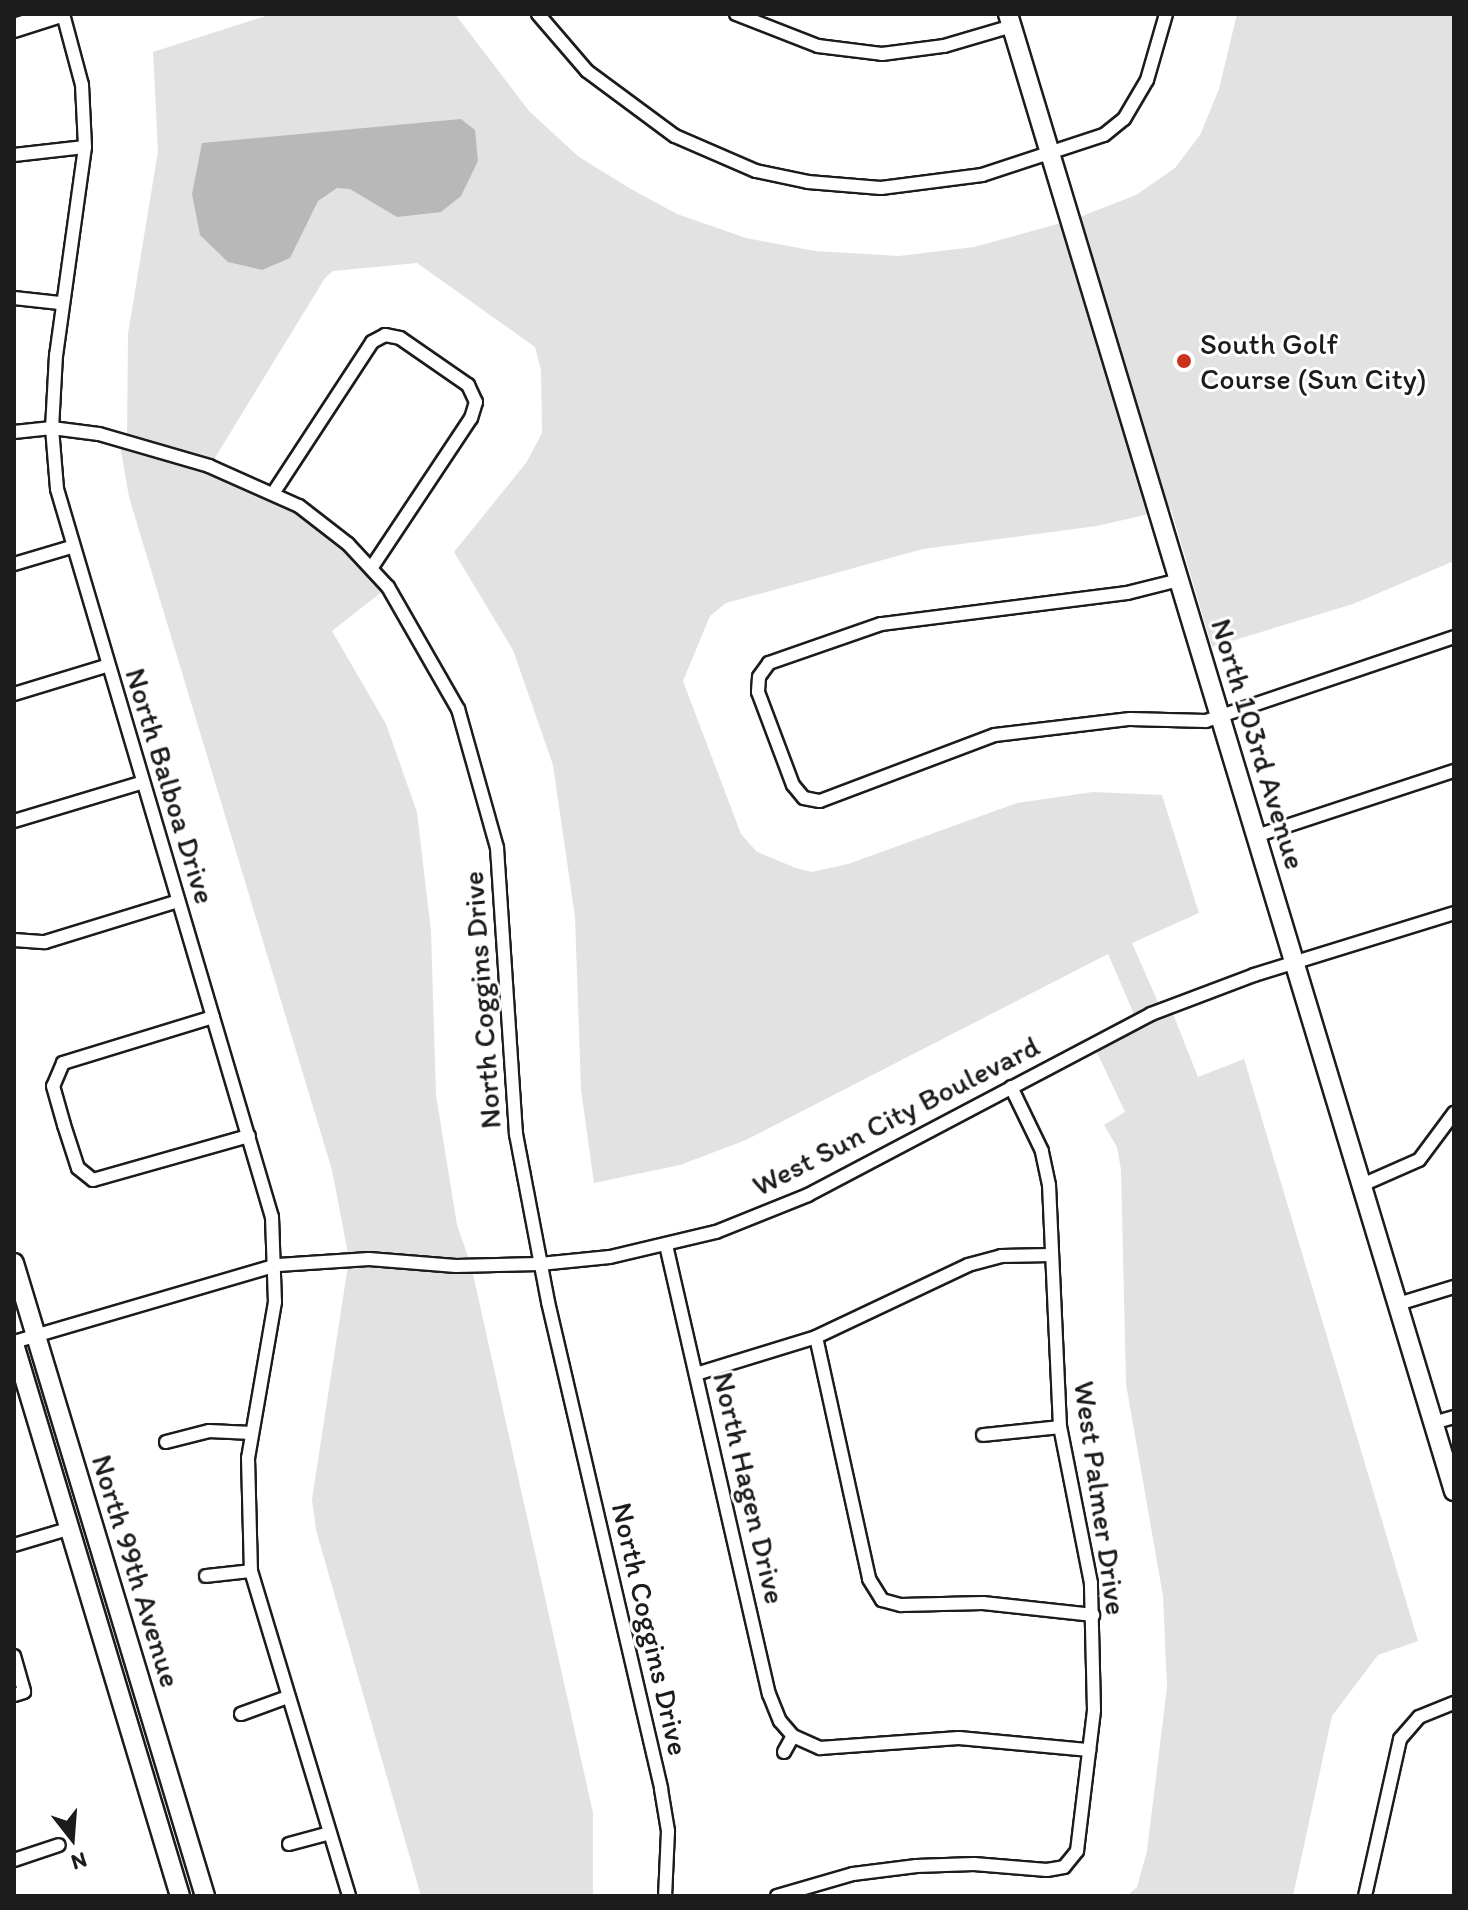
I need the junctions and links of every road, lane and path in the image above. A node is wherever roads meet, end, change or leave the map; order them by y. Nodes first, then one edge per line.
1 (60, 14) edge
2 (538, 14) edge
3 (736, 14) edge
4 (1166, 14) edge
5 (1010, 20) edge
6 (14, 28) edge
7 (85, 147) junction
8 (1051, 154) junction
9 (14, 155) edge
10 (14, 298) edge
11 (60, 303) junction
12 (52, 428) junction
13 (14, 432) edge
14 (274, 492) junction
15 (71, 547) junction
16 (14, 564) edge
17 (372, 567) junction
18 (1179, 580) junction
19 (1454, 637) edge
20 (106, 666) junction
21 (14, 694) edge
22 (1220, 717) junction
23 (1454, 771) edge
24 (141, 783) junction
25 (14, 821) edge
26 (1256, 836) junction
27 (178, 901) junction
28 (1454, 913) edge
29 (14, 940) edge
30 (1294, 962) junction
31 (213, 1017) junction
32 (1011, 1087) junction
33 (1454, 1113) edge
34 (249, 1136) junction
35 (1362, 1185) junction
36 (666, 1245) junction
37 (1051, 1255) junction
38 (14, 1263) edge
39 (540, 1264) junction
40 (278, 1265) junction
41 (1454, 1287) edge
42 (1398, 1304) junction
43 (36, 1336) junction
44 (816, 1337) junction
45 (14, 1343) edge
46 (696, 1374) junction
47 (1454, 1417) edge
48 (1433, 1423) junction
49 (1060, 1427) junction
50 (64, 1429) junction
51 (252, 1433) junction
52 (983, 1435) dead end
53 (41, 1436) junction
54 (166, 1442) dead end
55 (1454, 1491) edge
56 (68, 1529) junction
57 (14, 1545) edge
58 (251, 1571) junction
59 (206, 1576) dead end
60 (1093, 1615) junction
61 (14, 1656) edge
62 (19, 1693) edge
63 (288, 1697) junction
64 (1454, 1703) edge
65 (241, 1714) dead end
66 (793, 1736) junction
67 (1089, 1750) junction
68 (784, 1752) dead end
69 (330, 1833) junction
70 (289, 1844) dead end
71 (59, 1845) dead end
72 (14, 1860) edge
73 (180, 1896) edge
74 (205, 1896) edge
75 (349, 1896) edge
76 (665, 1896) edge
77 (777, 1896) edge
78 (1365, 1896) edge

1 - 6 street
1 - 7 street, North Balboa Drive
2 - 8 street
3 - 5 street
4 - 8 street
5 - 8 street, North 103rd Avenue
7 - 9 street
7 - 11 street, North Balboa Drive
8 - 18 street, North 103rd Avenue
10 - 11 street
11 - 12 street, North Balboa Drive
12 - 13 street, North Coggins Drive
12 - 14 street, North Coggins Drive
12 - 15 street, North Balboa Drive
14 - 17 street, North Coggins Drive
14 - 17 street
15 - 16 street
15 - 20 street, North Balboa Drive
17 - 39 street, North Coggins Drive
18 - 22 street, North 103rd Avenue
18 - 22 street
19 - 22 street
20 - 21 street
20 - 24 street, North Balboa Drive
22 - 26 street, North 103rd Avenue
23 - 26 street
24 - 25 street
24 - 27 street, North Balboa Drive
26 - 30 street, North 103rd Avenue
27 - 29 street
27 - 31 street, North Balboa Drive
28 - 30 street, West Sun City Boulevard
30 - 32 street, West Sun City Boulevard
30 - 35 street, North 103rd Avenue
31 - 34 street, North Balboa Drive
31 - 34 street
32 - 36 street, West Sun City Boulevard
32 - 37 street, West Palmer Drive
33 - 35 street
34 - 40 street, North Balboa Drive
35 - 42 street, North 103rd Avenue
36 - 39 street, West Sun City Boulevard
36 - 46 street, North Hagen Drive
37 - 44 street
37 - 49 street, West Palmer Drive
38 - 43 street, North 99th Avenue
39 - 40 street, West Sun City Boulevard
39 - 76 street, North Coggins Drive
40 - 43 street, West Sun City Boulevard
40 - 51 street, North Balboa Drive
41 - 42 street
42 - 48 street, North 103rd Avenue
43 - 45 street, West Sun City Boulevard
43 - 50 street, North 99th Avenue
44 - 46 street
44 - 60 street
45 - 53 street, North 99th Avenue
46 - 66 street, North Hagen Drive
47 - 48 street
48 - 55 street, North 103rd Avenue
49 - 52 street
49 - 60 street, West Palmer Drive
50 - 53 street
50 - 74 street, North 99th Avenue
51 - 54 street
51 - 58 street, North Balboa Drive
53 - 56 street, North 99th Avenue
56 - 57 street
56 - 73 street, North 99th Avenue
58 - 59 street
58 - 63 street, North Balboa Drive
60 - 67 street, West Palmer Drive
61 - 62 street
63 - 65 street
63 - 69 street, North Balboa Drive
64 - 78 street
66 - 67 street
66 - 68 street
67 - 77 street, West Palmer Drive
69 - 70 street
69 - 75 street, North Balboa Drive
71 - 72 street

